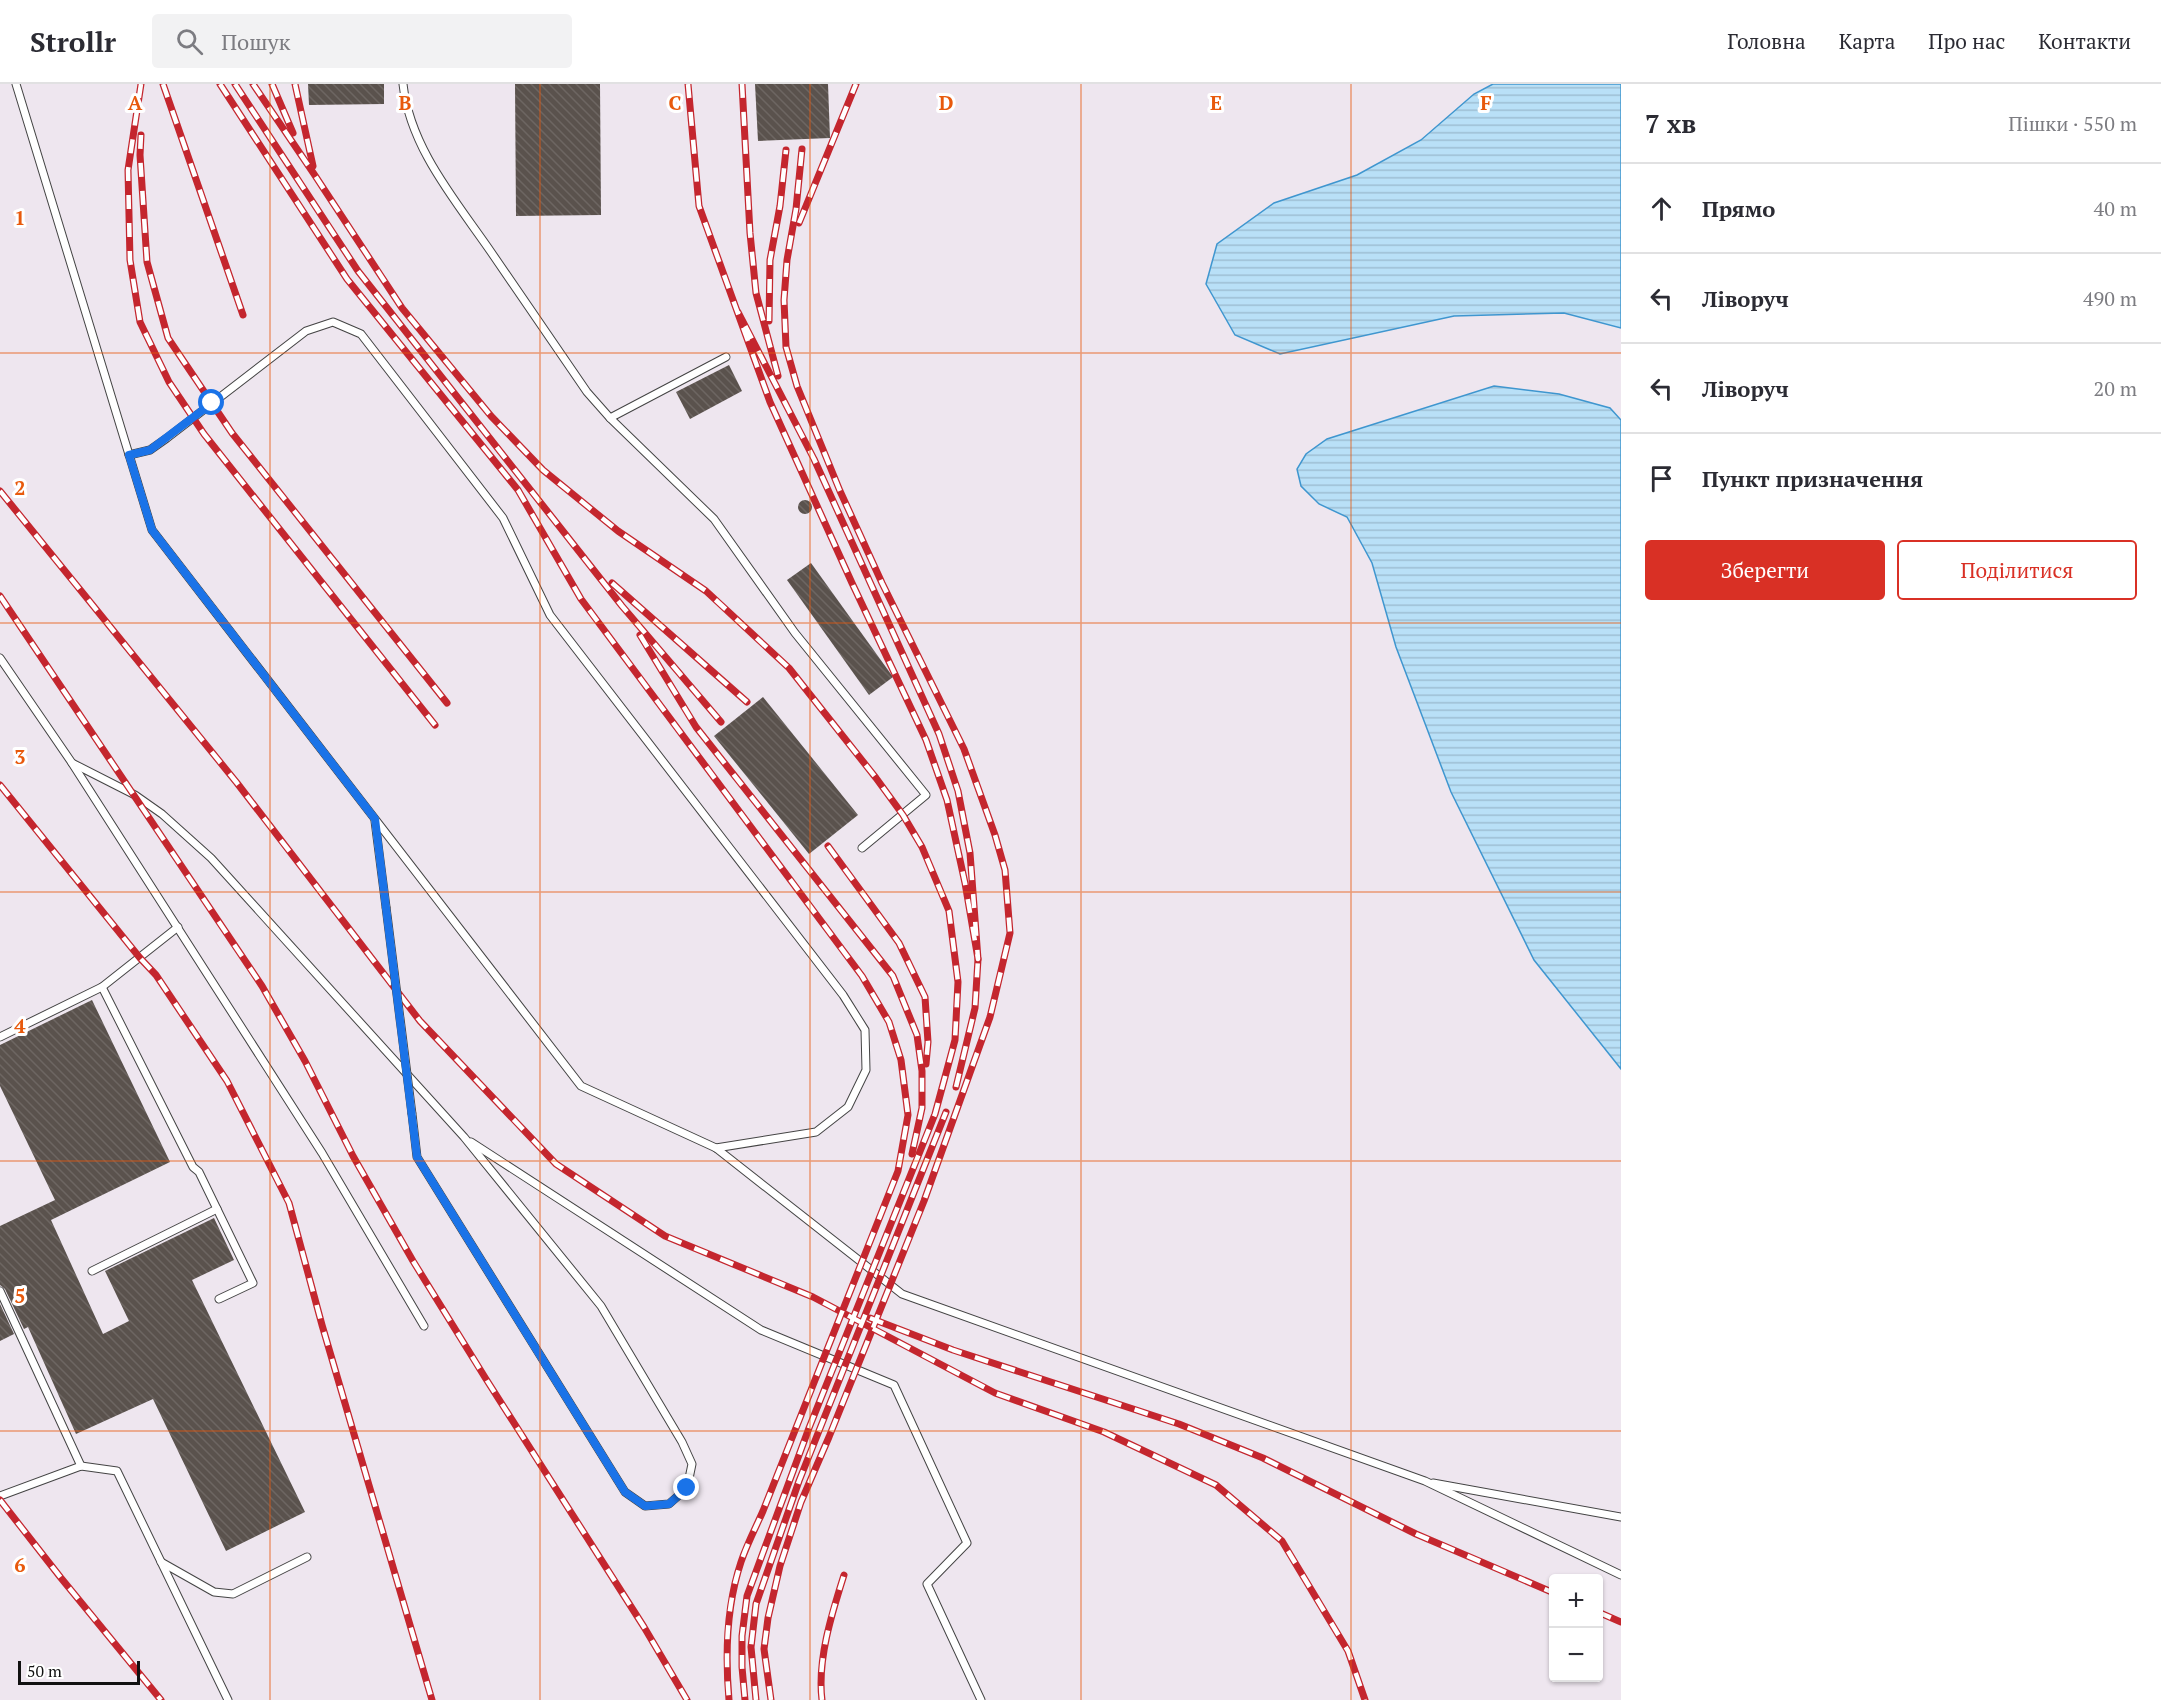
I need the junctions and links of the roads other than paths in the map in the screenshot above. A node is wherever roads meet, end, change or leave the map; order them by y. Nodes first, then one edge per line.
1 (16, 84) edge
2 (404, 84) edge
3 (726, 357) dead end
4 (610, 418) junction
5 (129, 455) junction
6 (0, 658) edge
7 (72, 763) junction
8 (375, 819) junction
9 (862, 848) dead end
10 (178, 927) junction
11 (102, 987) junction
12 (0, 1037) edge
13 (464, 1137) junction
14 (716, 1148) junction
15 (217, 1209) junction
16 (92, 1270) dead end
17 (0, 1292) edge
18 (219, 1299) dead end
19 (424, 1326) dead end
20 (81, 1466) junction
21 (1425, 1481) junction
22 (0, 1496) edge
23 (1621, 1517) edge
24 (307, 1557) dead end
25 (161, 1562) junction
26 (1621, 1575) edge
27 (228, 1700) edge
28 (981, 1700) edge

1 - 5 lane
2 - 4 lane
3 - 4 lane
4 - 9 lane
5 - 8 lane
5 - 14 lane
6 - 7 lane
7 - 10 lane
7 - 13 lane
8 - 13 lane, bridge
8 - 14 lane
10 - 11 lane
10 - 19 lane
11 - 12 lane
11 - 15 lane
13 - 28 lane
14 - 21 lane
15 - 16 lane
15 - 18 lane
17 - 20 lane
20 - 22 lane
20 - 25 lane
21 - 23 lane
21 - 26 lane
24 - 25 lane
25 - 27 lane

